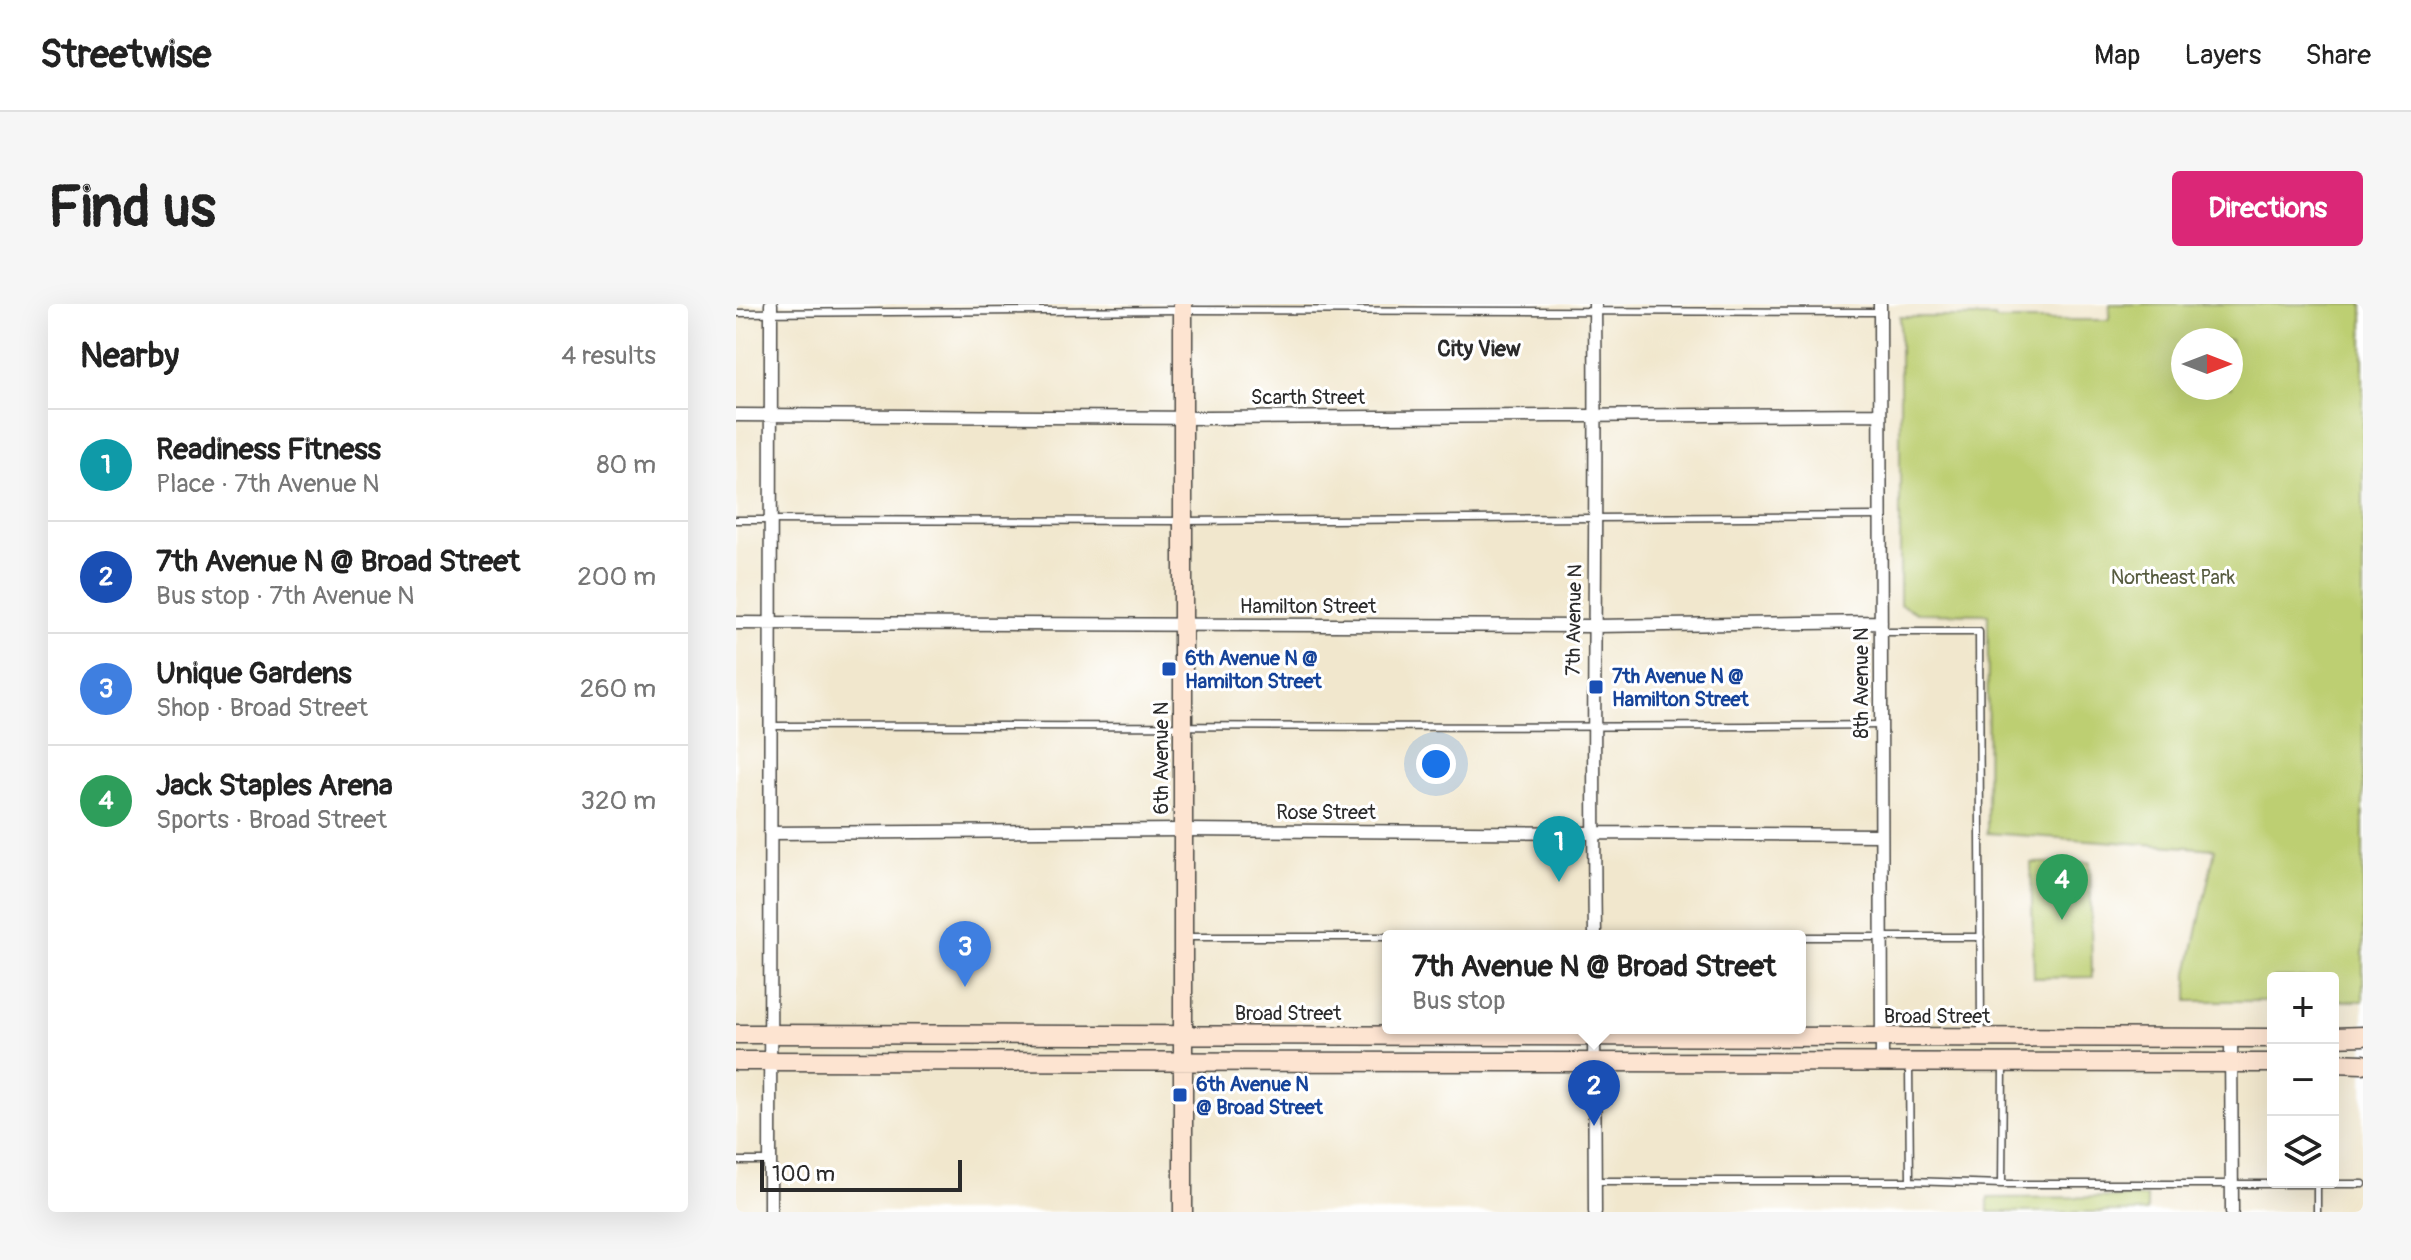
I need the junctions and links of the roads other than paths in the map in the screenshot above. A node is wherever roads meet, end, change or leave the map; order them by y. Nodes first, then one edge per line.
1 (1183, 307) edge
2 (1595, 308) edge
3 (1880, 308) edge
4 (771, 309) edge
5 (736, 313) edge
6 (1879, 414) junction
7 (736, 415) edge
8 (771, 415) junction
9 (1596, 417) junction
10 (1183, 418) junction
11 (1881, 516) junction
12 (1596, 519) junction
13 (736, 520) edge
14 (771, 520) junction
15 (1183, 521) junction
16 (736, 623) edge
17 (771, 623) junction
18 (1183, 626) junction
19 (1595, 626) junction
20 (1881, 627) junction
21 (1183, 725) junction
22 (1881, 725) junction
23 (770, 726) junction
24 (1593, 728) junction
25 (1183, 830) junction
26 (770, 833) junction
27 (1594, 834) junction
28 (1881, 835) junction
29 (1595, 930) edge
30 (1183, 937) junction
31 (1382, 937) edge
32 (1806, 937) edge
33 (1881, 937) junction
34 (1981, 937) junction
35 (736, 1034) edge
36 (1388, 1034) edge
37 (1594, 1034) edge
38 (1709, 1034) edge
39 (770, 1035) junction
40 (1183, 1036) junction
41 (2363, 1036) edge
42 (1882, 1037) junction
43 (2339, 1037) edge
44 (1981, 1038) junction
45 (2231, 1038) junction
46 (2267, 1038) edge
47 (736, 1061) edge
48 (770, 1061) junction
49 (1183, 1062) junction
50 (1595, 1062) junction
51 (1882, 1063) junction
52 (1909, 1063) junction
53 (2003, 1063) junction
54 (2231, 1063) junction
55 (2267, 1063) edge
56 (2339, 1063) edge
57 (2363, 1064) edge
58 (736, 1161) edge
59 (770, 1161) junction
60 (1595, 1181) junction
61 (1910, 1181) junction
62 (2002, 1184) junction
63 (2232, 1184) junction
64 (2267, 1184) edge
65 (2363, 1184) edge
66 (2339, 1185) edge
67 (2317, 1188) edge
68 (770, 1212) edge
69 (1183, 1212) edge
70 (1595, 1212) edge
71 (2232, 1212) edge
72 (2317, 1212) edge

1 - 2 lane
1 - 4 lane
1 - 10 main road, 6th Avenue N
2 - 3 lane
2 - 9 street, 7th Avenue N
3 - 6 street, 8th Avenue N
4 - 5 lane
4 - 8 street
6 - 9 street, Scarth Street
6 - 11 street, 8th Avenue N
7 - 8 street, Scarth Street
8 - 10 street, Scarth Street
8 - 14 street
9 - 10 street, Scarth Street
9 - 12 street, 7th Avenue N
10 - 15 main road, 6th Avenue N
11 - 12 lane
11 - 20 street, 8th Avenue N
12 - 15 lane
12 - 19 street, 7th Avenue N
13 - 14 lane
14 - 15 lane
14 - 17 street
15 - 18 main road, 6th Avenue N
16 - 17 street, Hamilton Street
17 - 18 street, Hamilton Street
17 - 23 street
18 - 19 street, Hamilton Street
18 - 21 main road, 6th Avenue N
19 - 20 street, Hamilton Street
19 - 24 street, 7th Avenue N
20 - 22 street, 8th Avenue N
20 - 34 lane
21 - 23 lane
21 - 24 lane
21 - 25 main road, 6th Avenue N
22 - 24 lane
22 - 28 street, 8th Avenue N
23 - 26 street
24 - 27 street, 7th Avenue N
25 - 26 street, Rose Street
25 - 27 street, Rose Street
25 - 30 main road, 6th Avenue N
26 - 39 street
27 - 28 street, Rose Street
27 - 29 street, 7th Avenue N
28 - 33 street, 8th Avenue N
30 - 31 lane
30 - 40 main road, 6th Avenue N
32 - 33 lane
33 - 34 lane
33 - 42 street, 8th Avenue N
34 - 44 lane
35 - 39 main road, Broad Street
36 - 40 main road, Broad Street
37 - 50 street
38 - 42 main road, Broad Street
39 - 40 main road, Broad Street
39 - 48 street
40 - 49 main road, 6th Avenue N
41 - 43 main road
42 - 44 main road, Broad Street
42 - 51 street, 8th Avenue N
44 - 45 main road, Broad Street
45 - 46 main road, Broad Street
45 - 54 street
47 - 48 main road
48 - 49 main road
48 - 59 street
49 - 50 main road
49 - 69 main road, 6th Avenue N
50 - 51 main road
50 - 60 street
51 - 52 main road
52 - 53 main road
52 - 61 lane
53 - 54 main road
53 - 62 lane
54 - 55 main road
54 - 63 street
56 - 57 main road
58 - 59 lane
59 - 68 street
60 - 61 lane
60 - 70 street
61 - 62 lane
62 - 63 lane
63 - 64 lane
63 - 71 street
65 - 66 lane
67 - 72 lane

